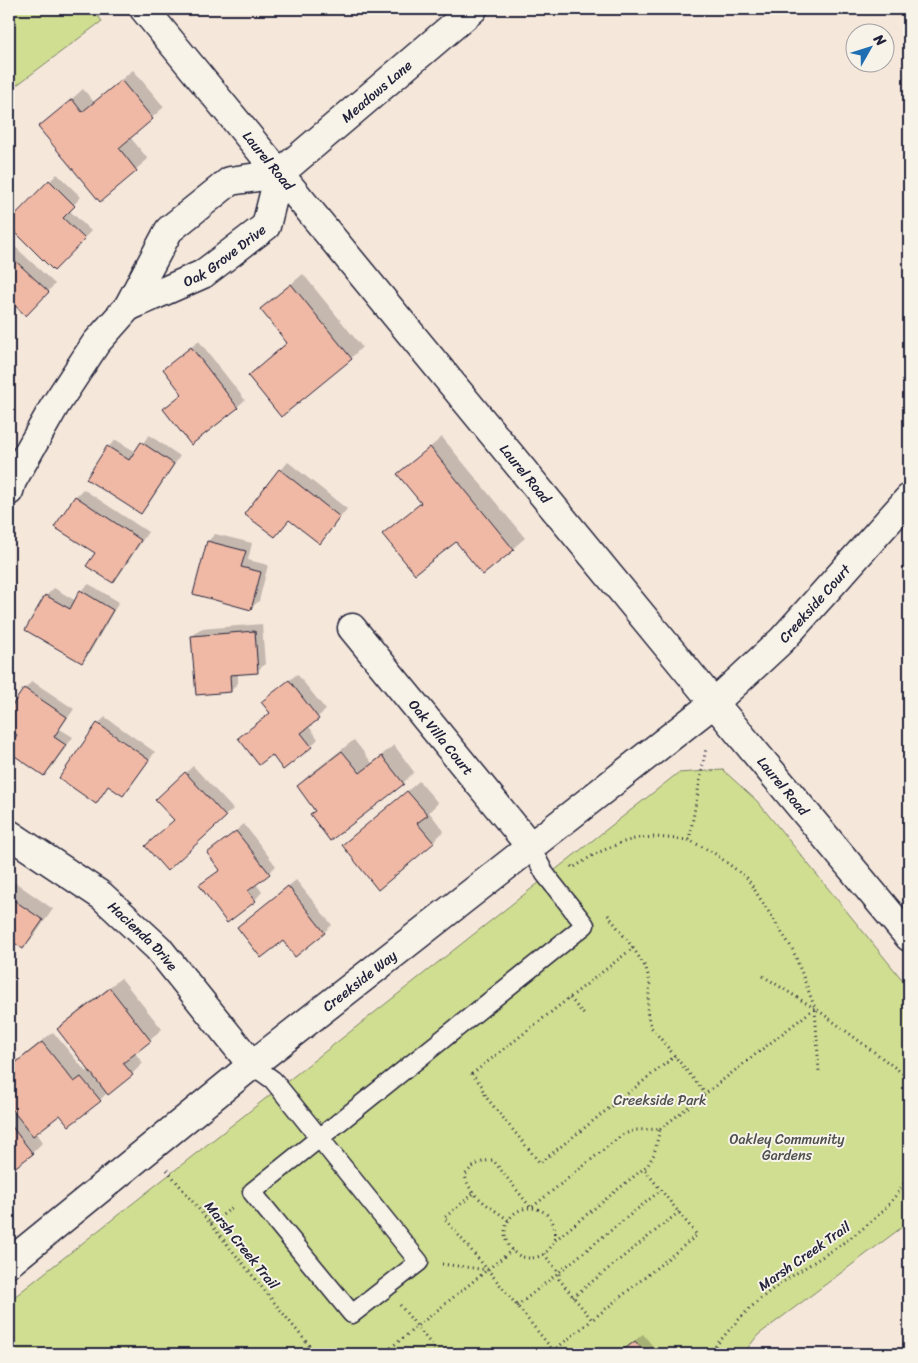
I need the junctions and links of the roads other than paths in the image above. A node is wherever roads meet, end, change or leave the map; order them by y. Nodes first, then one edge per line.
1 (144, 9) edge
2 (473, 9) edge
3 (279, 174) junction
4 (128, 307) junction
5 (9, 491) edge
6 (909, 498) edge
7 (352, 628) dead end
8 (714, 703) junction
9 (9, 834) edge
10 (538, 840) junction
11 (909, 937) edge
12 (252, 1065) junction
13 (320, 1138) junction
14 (9, 1263) edge

1 - 3 street, Laurel Road
2 - 3 street, Meadows Lane
3 - 4 street, Oak Grove Drive
3 - 4 street, Oak Grove Drive
3 - 8 street, Laurel Road
4 - 5 street, Oak Grove Drive
6 - 8 street, Creekside Court
7 - 10 street, Oak Villa Court
8 - 10 street, Creekside Way
8 - 11 street, Laurel Road
9 - 12 street, Hacienda Drive
10 - 12 street, Creekside Way
10 - 13 lane
12 - 13 lane
12 - 14 street, Creekside Way
13 - 13 lane

